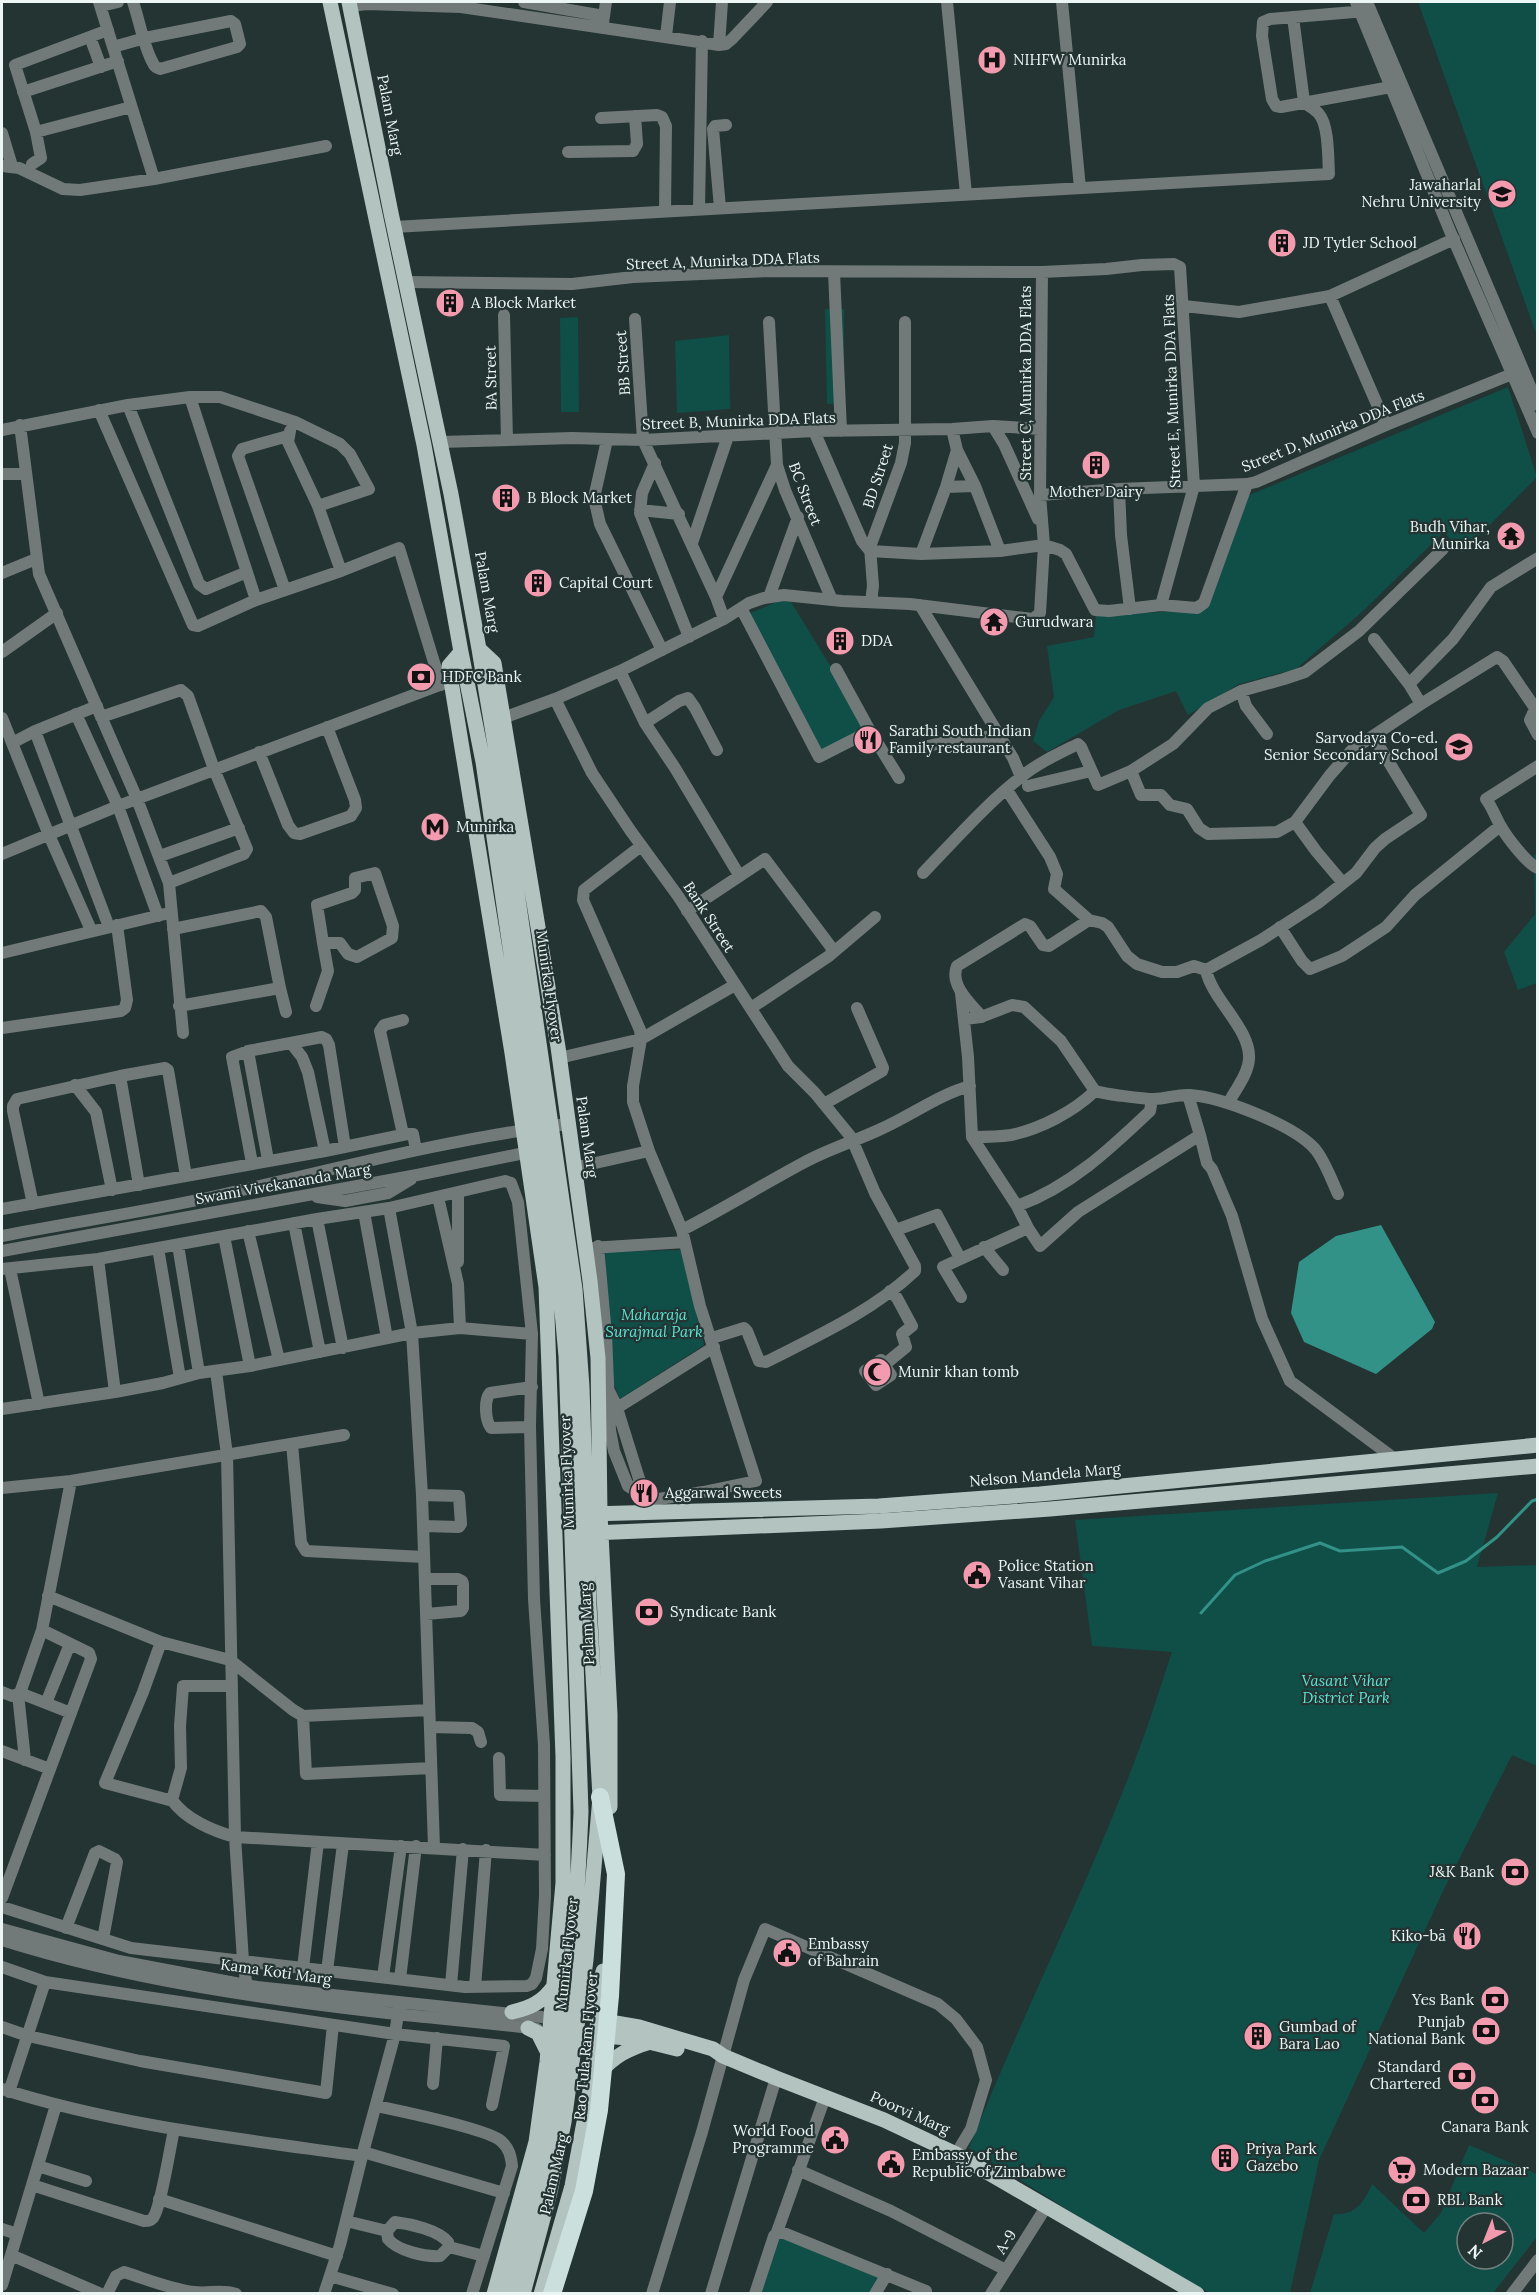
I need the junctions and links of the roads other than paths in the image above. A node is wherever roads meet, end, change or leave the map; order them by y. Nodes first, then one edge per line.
1 (118, 2) edge
2 (133, 2) edge
3 (330, 2) edge
4 (524, 2) edge
5 (606, 2) edge
6 (670, 2) edge
7 (722, 2) edge
8 (767, 2) edge
9 (947, 2) edge
10 (1062, 2) edge
11 (380, 3) edge
12 (100, 4) edge
13 (349, 4) edge
14 (461, 4) edge
15 (1364, 6) edge
16 (1293, 17) junction
17 (603, 21) junction
18 (108, 30) junction
19 (666, 36) junction
20 (90, 37) junction
21 (145, 38) junction
22 (702, 41) junction
23 (719, 45) junction
24 (113, 47) junction
25 (117, 61) junction
26 (100, 67) junction
27 (1391, 87) junction
28 (23, 92) junction
29 (1304, 102) junction
30 (131, 107) junction
31 (635, 116) junction
32 (602, 118) dead end
33 (726, 125) dead end
34 (36, 132) junction
35 (2, 133) edge
36 (326, 146) dead end
37 (568, 152) dead end
38 (32, 164) dead end
39 (7, 166) edge
40 (154, 179) junction
41 (1080, 188) junction
42 (966, 194) junction
43 (720, 208) junction
44 (699, 209) junction
45 (665, 211) junction
46 (394, 227) junction
47 (1454, 239) junction
48 (834, 272) junction
49 (1042, 272) junction
50 (406, 282) junction
51 (1330, 296) junction
52 (1184, 306) junction
53 (504, 315) dead end
54 (635, 319) dead end
55 (769, 322) dead end
56 (905, 322) dead end
57 (1517, 372) junction
58 (190, 397) junction
59 (128, 405) junction
60 (1538, 405) edge
61 (99, 410) junction
62 (295, 422) junction
63 (1386, 424) junction
64 (21, 425) junction
65 (993, 426) junction
66 (2, 429) edge
67 (952, 429) junction
68 (1040, 429) junction
69 (905, 430) junction
70 (814, 431) junction
71 (841, 431) junction
72 (1538, 433) edge
73 (774, 434) junction
74 (288, 436) junction
75 (728, 436) junction
76 (507, 440) junction
77 (607, 440) junction
78 (644, 440) junction
79 (440, 442) junction
80 (957, 450) junction
81 (655, 463) junction
82 (777, 465) junction
83 (2, 474) edge
84 (26, 474) junction
85 (1247, 484) junction
86 (975, 486) junction
87 (1194, 486) junction
88 (946, 487) junction
89 (1119, 489) junction
90 (1040, 495) junction
91 (318, 506) junction
92 (640, 510) junction
93 (679, 514) junction
94 (798, 517) junction
95 (1042, 528) junction
96 (692, 543) junction
97 (1044, 545) junction
98 (1443, 549) dead end
99 (870, 551) junction
100 (1000, 551) junction
101 (921, 554) junction
102 (1538, 558) edge
103 (36, 559) junction
104 (342, 571) junction
105 (247, 572) junction
106 (2, 573) edge
107 (285, 590) junction
108 (716, 597) junction
109 (769, 597) junction
110 (256, 600) junction
111 (832, 600) junction
112 (871, 602) junction
113 (920, 605) junction
114 (1161, 605) junction
115 (741, 608) junction
116 (1130, 609) junction
117 (57, 613) junction
118 (724, 619) junction
119 (689, 637) junction
120 (1374, 639) dead end
121 (479, 649) junction
122 (662, 650) junction
123 (2, 652) edge
124 (461, 652) junction
125 (836, 669) dead end
126 (620, 671) junction
127 (446, 683) junction
128 (1409, 684) junction
129 (1241, 691) junction
130 (555, 699) junction
131 (1421, 704) junction
132 (481, 709) junction
133 (99, 712) junction
134 (76, 714) junction
135 (2, 718) edge
136 (503, 718) junction
137 (645, 723) junction
138 (327, 727) junction
139 (35, 731) junction
140 (870, 731) junction
141 (1267, 734) dead end
142 (1538, 735) edge
143 (1373, 736) junction
144 (999, 737) junction
145 (12, 743) junction
146 (928, 746) dead end
147 (717, 750) dead end
148 (259, 752) junction
149 (1538, 766) edge
150 (214, 769) junction
151 (1091, 771) junction
152 (1131, 771) junction
153 (899, 777) dead end
154 (1024, 781) junction
155 (1007, 790) junction
156 (137, 799) junction
157 (118, 806) junction
158 (1295, 822) junction
159 (72, 825) junction
160 (1500, 826) junction
161 (239, 828) junction
162 (49, 835) junction
163 (641, 846) junction
164 (2, 854) edge
165 (160, 856) junction
166 (1538, 868) edge
167 (923, 873) dead end
168 (738, 875) junction
169 (169, 883) junction
170 (1343, 883) junction
171 (687, 911) junction
172 (172, 913) junction
173 (158, 916) junction
174 (875, 917) dead end
175 (1089, 921) junction
176 (113, 926) junction
177 (1280, 927) junction
178 (174, 929) junction
179 (91, 930) junction
180 (323, 943) junction
181 (832, 951) junction
182 (2, 953) edge
183 (1206, 970) junction
184 (735, 985) junction
185 (280, 988) junction
186 (961, 993) junction
187 (179, 1006) junction
188 (316, 1006) dead end
189 (751, 1008) junction
190 (857, 1008) dead end
191 (285, 1012) dead end
192 (982, 1017) junction
193 (965, 1019) junction
194 (403, 1020) dead end
195 (2, 1028) edge
196 (183, 1033) dead end
197 (641, 1039) junction
198 (291, 1043) junction
199 (248, 1051) junction
200 (559, 1058) junction
201 (513, 1063) junction
202 (120, 1076) junction
203 (75, 1085) junction
204 (970, 1086) junction
205 (1095, 1091) junction
206 (1188, 1095) junction
207 (1152, 1099) junction
208 (1229, 1102) junction
209 (824, 1104) junction
210 (567, 1124) junction
211 (522, 1130) junction
212 (403, 1134) junction
213 (1200, 1135) junction
214 (972, 1137) junction
215 (853, 1141) junction
216 (345, 1147) junction
217 (570, 1147) junction
218 (416, 1150) junction
219 (325, 1151) junction
220 (649, 1151) junction
221 (526, 1152) junction
222 (268, 1160) junction
223 (252, 1163) junction
224 (573, 1168) junction
225 (186, 1176) junction
226 (139, 1185) junction
227 (112, 1190) junction
228 (458, 1192) junction
229 (1338, 1194) dead end
230 (438, 1197) junction
231 (33, 1204) junction
232 (1017, 1206) junction
233 (2, 1209) edge
234 (389, 1209) junction
235 (364, 1212) junction
236 (317, 1219) junction
237 (294, 1223) junction
238 (1028, 1228) junction
239 (896, 1230) junction
240 (248, 1231) junction
241 (2, 1236) edge
242 (224, 1236) junction
243 (684, 1236) junction
244 (178, 1245) junction
245 (984, 1247) junction
246 (158, 1248) junction
247 (591, 1248) junction
248 (2, 1251) edge
249 (960, 1258) junction
250 (98, 1259) junction
251 (6, 1269) edge
252 (1003, 1270) dead end
253 (458, 1284) junction
254 (890, 1291) junction
255 (961, 1297) dead end
256 (460, 1328) junction
257 (412, 1333) junction
258 (532, 1334) junction
259 (387, 1338) junction
260 (713, 1343) junction
261 (343, 1348) junction
262 (320, 1352) junction
263 (279, 1360) junction
264 (884, 1365) dead end
265 (250, 1366) junction
266 (216, 1371) junction
267 (199, 1373) junction
268 (180, 1378) junction
269 (532, 1387) junction
270 (608, 1389) junction
271 (115, 1392) junction
272 (39, 1404) junction
273 (617, 1407) junction
274 (2, 1409) edge
275 (530, 1427) junction
276 (344, 1435) dead end
277 (292, 1444) junction
278 (1538, 1445) edge
279 (227, 1455) junction
280 (1395, 1460) junction
281 (1538, 1466) edge
282 (71, 1481) junction
283 (639, 1483) junction
284 (2, 1488) edge
285 (703, 1492) junction
286 (422, 1495) junction
287 (646, 1507) junction
288 (720, 1511) junction
289 (553, 1513) junction
290 (600, 1514) junction
291 (423, 1526) junction
292 (553, 1532) junction
293 (600, 1534) junction
294 (424, 1557) junction
295 (425, 1579) junction
296 (48, 1596) junction
297 (426, 1614) junction
298 (42, 1630) junction
299 (161, 1642) junction
300 (70, 1644) junction
301 (230, 1660) junction
302 (231, 1686) junction
303 (2, 1692) edge
304 (19, 1693) junction
305 (46, 1703) junction
306 (429, 1710) junction
307 (71, 1713) junction
308 (303, 1716) junction
309 (430, 1727) junction
310 (481, 1742) dead end
311 (2, 1751) edge
312 (499, 1758) dead end
313 (25, 1760) junction
314 (431, 1768) junction
315 (50, 1769) junction
316 (544, 1796) junction
317 (600, 1797) junction
318 (173, 1801) junction
319 (235, 1837) junction
320 (318, 1842) junction
321 (344, 1844) junction
322 (401, 1846) junction
323 (416, 1846) junction
324 (434, 1847) junction
325 (463, 1849) junction
326 (486, 1850) junction
327 (545, 1855) junction
328 (2, 1898) edge
329 (2, 1907) edge
330 (66, 1928) junction
331 (2, 1929) edge
332 (2, 1940) edge
333 (104, 1940) junction
334 (243, 1961) junction
335 (2, 1967) edge
336 (303, 1968) junction
337 (327, 1971) junction
338 (382, 1977) junction
339 (400, 1979) junction
340 (45, 1982) junction
341 (451, 1985) junction
342 (554, 1986) junction
343 (475, 1987) junction
344 (247, 1990) junction
345 (399, 2009) junction
346 (512, 2012) junction
347 (551, 2024) junction
348 (333, 2025) junction
349 (2, 2027) edge
350 (528, 2028) junction
351 (598, 2028) junction
352 (395, 2034) junction
353 (28, 2036) junction
354 (437, 2038) junction
355 (651, 2042) junction
356 (547, 2054) junction
357 (723, 2056) junction
358 (777, 2078) junction
359 (433, 2084) dead end
360 (591, 2085) junction
361 (5, 2091) edge
362 (825, 2097) junction
363 (56, 2105) junction
364 (492, 2105) dead end
365 (376, 2106) junction
366 (540, 2110) junction
367 (585, 2118) junction
368 (174, 2130) junction
369 (363, 2154) junction
370 (956, 2154) junction
371 (38, 2166) junction
372 (798, 2170) junction
373 (86, 2181) dead end
374 (32, 2185) junction
375 (504, 2193) junction
376 (159, 2199) junction
377 (1046, 2207) junction
378 (346, 2220) junction
379 (2, 2229) edge
380 (387, 2231) junction
381 (777, 2232) junction
382 (17, 2234) junction
383 (449, 2247) junction
384 (10, 2255) junction
385 (337, 2256) junction
386 (484, 2256) junction
387 (1538, 2260) edge
388 (1006, 2270) junction
389 (1538, 2273) edge
390 (887, 2274) junction
391 (330, 2276) junction
392 (2, 2285) edge
393 (926, 2290) dead end
394 (208, 2293) edge
395 (101, 2294) edge
396 (107, 2294) edge
397 (236, 2294) edge
398 (324, 2294) edge
399 (393, 2294) edge
400 (472, 2294) edge
401 (494, 2294) edge
402 (508, 2294) edge
403 (523, 2294) edge
404 (541, 2294) edge
405 (552, 2294) edge
406 (652, 2294) edge
407 (711, 2294) edge
408 (755, 2294) edge
409 (875, 2294) edge
410 (991, 2294) edge
411 (1197, 2294) edge
412 (1512, 2294) edge
413 (1521, 2294) edge

1 - 12 street
2 - 21 street
3 - 124 main road
4 - 17 street
5 - 17 street
6 - 19 street
7 - 23 street
8 - 23 street
9 - 42 street
10 - 41 street
11 - 13 street
11 - 14 street
12 - 18 street
13 - 46 main road, Palam Marg
14 - 17 street
15 - 16 street
15 - 27 street
15 - 57 street
16 - 29 street
16 - 29 street
17 - 19 street
18 - 20 street
18 - 24 street
19 - 22 street
20 - 26 street
20 - 28 street
21 - 21 street
21 - 24 street
22 - 23 street
22 - 44 street
24 - 25 street
25 - 26 street
25 - 30 street
26 - 28 street
27 - 29 street
27 - 47 street
28 - 34 street
29 - 41 street
30 - 34 street
30 - 40 street
31 - 32 street
31 - 37 street
31 - 45 street
33 - 43 street
34 - 38 street
35 - 39 street
36 - 40 street
39 - 40 street
41 - 42 street
42 - 43 street
43 - 44 street
44 - 45 street
45 - 46 street
46 - 50 main road, Palam Marg
47 - 51 street
47 - 57 street
48 - 49 street, Street A, Munirka DDA Flats
48 - 50 street, Street A, Munirka DDA Flats
48 - 71 street
49 - 52 street, Street E, Munirka DDA Flats
49 - 68 street, Street C, Munirka DDA Flats
50 - 79 main road, Palam Marg
51 - 52 street
51 - 63 street
52 - 87 street, Street E, Munirka DDA Flats
53 - 76 street, BA Street
54 - 78 street, BB Street
55 - 73 street, BC Street
56 - 69 street, BD Street
57 - 60 street
57 - 63 street, Street D, Munirka DDA Flats
57 - 72 street
58 - 59 street
58 - 62 street
58 - 105 street
59 - 61 street
59 - 105 street
61 - 64 street
61 - 110 street
62 - 74 street
62 - 91 street
63 - 85 street, Street D, Munirka DDA Flats
64 - 66 street
64 - 84 street
65 - 67 street, Street B, Munirka DDA Flats
65 - 68 street, Street B, Munirka DDA Flats
65 - 95 street
67 - 69 street, Street B, Munirka DDA Flats
67 - 80 street
68 - 90 street, Street C, Munirka DDA Flats
69 - 71 street, Street B, Munirka DDA Flats
69 - 99 street, BD Street
70 - 71 street, Street B, Munirka DDA Flats
70 - 73 street, Street B, Munirka DDA Flats
70 - 99 street
73 - 75 street, Street B, Munirka DDA Flats
73 - 82 street, BC Street
74 - 91 street
74 - 107 street
75 - 78 street, Street B, Munirka DDA Flats
75 - 96 street
76 - 77 street, Street B, Munirka DDA Flats
76 - 79 street, Street B, Munirka DDA Flats
77 - 78 street, Street B, Munirka DDA Flats
77 - 122 street
78 - 81 street
79 - 121 main road, Palam Marg
80 - 86 street
80 - 88 street
81 - 92 street
81 - 93 street
82 - 94 street, BC Street
82 - 108 street
83 - 84 street
84 - 103 street
85 - 87 street, Street D, Munirka DDA Flats
85 - 114 street
86 - 88 street
86 - 100 street
87 - 89 street, Street D, Munirka DDA Flats
87 - 114 street, Street E, Munirka DDA Flats
88 - 101 street
89 - 90 street, Street D, Munirka DDA Flats
89 - 116 street
90 - 95 street, Street C, Munirka DDA Flats
91 - 104 street
92 - 93 street
92 - 119 street
93 - 96 street
94 - 109 street
94 - 111 street, BC Street
95 - 97 street
96 - 108 street
97 - 100 street
97 - 113 street
97 - 116 street
98 - 129 street
99 - 101 street
99 - 112 street, BD Street
100 - 101 street
102 - 128 street
103 - 106 street
103 - 117 street
104 - 107 street
104 - 127 street
105 - 110 street
107 - 110 street
108 - 118 street
109 - 111 street
109 - 115 street
111 - 112 street
112 - 113 street
113 - 144 street
114 - 116 street
115 - 118 street
115 - 140 street
117 - 123 street
117 - 133 street
118 - 119 street
119 - 122 street
120 - 128 street
121 - 132 main road, Munirka Flyover
121 - 136 main road, Palam Marg
122 - 126 street
124 - 127 main road, Palam Marg
124 - 132 main road, Munirka Flyover
125 - 140 street
126 - 130 street
126 - 137 street
127 - 138 street
127 - 201 main road, Palam Marg
128 - 131 street
129 - 141 street
129 - 152 street
130 - 136 street
130 - 163 street, Bank Street
131 - 142 street
131 - 143 street
132 - 317 main road, Munirka Flyover
132 - 402 main road, Munirka Flyover
133 - 134 street
133 - 150 street
133 - 156 street
134 - 139 street
134 - 157 street
135 - 145 street
136 - 200 main road, Palam Marg
137 - 147 street
137 - 168 street
138 - 148 street
138 - 148 street
139 - 145 street
139 - 159 street
140 - 153 street
143 - 158 street
143 - 170 street
144 - 146 street
144 - 154 street
145 - 162 street
148 - 150 street
149 - 160 street
150 - 156 street
150 - 161 street
151 - 152 street
151 - 154 street
151 - 154 street
152 - 158 street
154 - 155 street
155 - 167 street
155 - 175 street
156 - 157 street
156 - 165 street
157 - 159 street
157 - 173 street
158 - 170 street
159 - 162 street
159 - 176 street
160 - 166 street
160 - 177 street
161 - 165 street
161 - 169 street
162 - 164 street
162 - 179 street
163 - 171 street, Bank Street
163 - 197 street
165 - 169 street
168 - 171 street
168 - 181 street
169 - 172 street
170 - 177 street
171 - 184 street, Bank Street
172 - 173 street
172 - 178 street
173 - 176 street
174 - 181 street
175 - 183 street
175 - 186 street
176 - 179 street
176 - 195 street
177 - 183 street
178 - 185 street
178 - 187 street
179 - 182 street
180 - 180 street
180 - 188 street
181 - 189 street
183 - 208 street
184 - 189 street, Bank Street
184 - 197 street
185 - 187 street
185 - 191 street
186 - 192 street
186 - 193 street
187 - 196 street
189 - 209 street, Bank Street
190 - 209 street
192 - 193 street
192 - 205 street
193 - 204 street
194 - 212 street
197 - 200 street
197 - 220 street
198 - 199 street
198 - 216 street
198 - 219 street
199 - 222 street
199 - 223 street
200 - 201 main road
200 - 210 main road, Palam Marg
201 - 211 main road, Palam Marg
202 - 203 street
202 - 225 street
202 - 226 street
203 - 227 street
203 - 231 street
204 - 214 street
204 - 215 street
205 - 207 street
205 - 214 street
206 - 207 street
206 - 208 street
206 - 213 street
207 - 232 street
208 - 229 street
209 - 215 street, Bank Street
210 - 211 street, Swami Vivekananda Marg
210 - 217 main road, Palam Marg
211 - 218 street, Swami Vivekananda Marg
211 - 221 main road, Palam Marg
212 - 216 street
212 - 218 street
213 - 238 street
213 - 280 street
214 - 232 street
215 - 239 street, Bank Street
215 - 243 street
216 - 219 street
217 - 221 street
217 - 224 main road, Palam Marg
218 - 241 street, Swami Vivekananda Marg
219 - 222 street
220 - 224 street
220 - 243 street
221 - 248 street, Swami Vivekananda Marg
221 - 289 main road, Palam Marg
222 - 223 street
223 - 225 street
224 - 247 main road, Palam Marg
225 - 226 street
226 - 227 street
227 - 231 street
228 - 230 street
228 - 253 street
228 - 258 street
230 - 234 street
230 - 253 street
231 - 233 street
232 - 238 street
234 - 235 street
234 - 257 street
235 - 236 street
235 - 259 street
236 - 237 street
236 - 261 street
237 - 240 street
237 - 262 street
238 - 245 street
239 - 249 street
239 - 254 street, Bank Street
240 - 242 street
240 - 263 street
242 - 244 street
242 - 265 street
243 - 247 street
243 - 260 street
244 - 246 street
244 - 267 street
245 - 249 street
245 - 252 street
246 - 250 street
246 - 268 street
247 - 270 street
247 - 290 main road, Palam Marg
249 - 255 street
250 - 251 street
250 - 271 street
251 - 272 street
253 - 256 street
254 - 260 street
254 - 264 street
256 - 257 street
256 - 258 street
257 - 259 street
257 - 286 street
258 - 269 street
259 - 261 street
260 - 273 street
260 - 285 street
261 - 262 street
262 - 263 street
263 - 265 street
265 - 266 street
266 - 267 street
266 - 279 street
267 - 268 street
268 - 271 street
269 - 275 street
269 - 275 street
270 - 273 street
270 - 283 street
271 - 272 street
272 - 274 street
273 - 283 street
275 - 316 street
276 - 277 street
277 - 279 street
277 - 294 street
278 - 280 main road, Nelson Mandela Marg
279 - 282 street
279 - 301 street
280 - 288 main road, Nelson Mandela Marg
281 - 293 main road
282 - 284 street
282 - 296 street
283 - 287 street
285 - 287 street
285 - 288 street
286 - 291 street
286 - 291 street
287 - 288 main road, Nelson Mandela Marg
287 - 290 main road, Nelson Mandela Marg
289 - 290 main road, Nelson Mandela Marg
289 - 292 main road, Palam Marg
290 - 293 main road, Palam Marg
291 - 294 street
292 - 293 main road
292 - 342 main road, Palam Marg
293 - 351 main road, Palam Marg
294 - 295 street
295 - 297 street
295 - 297 street
296 - 298 street
296 - 299 street
297 - 306 street
298 - 300 street
298 - 304 street
299 - 301 street
299 - 318 street
300 - 305 street
300 - 307 street
301 - 302 street
301 - 308 street
302 - 318 street
302 - 319 street
303 - 304 street
304 - 305 street
304 - 313 street
305 - 307 street
306 - 308 street
306 - 309 street
307 - 315 street
308 - 314 street
309 - 310 street
309 - 314 street
311 - 313 street
312 - 316 street
313 - 315 street
314 - 324 street
315 - 328 street
316 - 327 street
317 - 403 main road, Munirka Flyover
317 - 405 highway, Rao Tula Ram Flyover
318 - 319 street
319 - 320 street
319 - 334 street
320 - 321 street
320 - 336 street
321 - 322 street
321 - 337 street
322 - 323 street
322 - 338 street
323 - 324 street
323 - 339 street
324 - 325 street
325 - 326 street
325 - 341 street
326 - 327 street
326 - 343 street
327 - 343 street
329 - 330 street
330 - 333 street
330 - 333 street
331 - 344 street, Kama Koti Marg
332 - 344 street, Kama Koti Marg
333 - 334 street
334 - 336 street
334 - 344 street
335 - 340 street
336 - 337 street
337 - 338 street
338 - 339 street
339 - 341 street
340 - 348 street
340 - 353 street
341 - 343 street
342 - 346 main road
342 - 347 main road, Palam Marg
344 - 345 street, Kama Koti Marg
345 - 346 street, Kama Koti Marg
345 - 350 street, Kama Koti Marg
345 - 352 street
346 - 347 street, Kama Koti Marg
347 - 350 street, Kama Koti Marg
347 - 351 main road
347 - 356 main road, Palam Marg
348 - 352 street
348 - 353 street
349 - 353 street
350 - 356 main road
351 - 355 main road, Poorvi Marg
351 - 357 main road, Poorvi Marg
351 - 360 main road, Palam Marg
352 - 354 street
352 - 365 street
353 - 361 street
354 - 359 street
354 - 364 street
355 - 357 main road, Poorvi Marg
355 - 360 main road
356 - 366 main road, Palam Marg
357 - 358 main road, Poorvi Marg
357 - 370 street
357 - 406 street
358 - 362 main road, Poorvi Marg
358 - 407 street
360 - 367 main road, Palam Marg
361 - 363 street
362 - 370 main road, Poorvi Marg
362 - 372 street
363 - 368 street
363 - 371 street
365 - 369 street
365 - 375 street
366 - 367 main road
366 - 401 main road, Palam Marg
367 - 404 main road, Palam Marg
368 - 369 street
368 - 376 street
369 - 375 street
369 - 378 street
370 - 377 main road, Poorvi Marg
371 - 373 street
371 - 374 street
372 - 381 street
372 - 388 street
374 - 376 street
374 - 382 street
375 - 386 street
376 - 385 street
377 - 388 street, A-9
377 - 411 main road, Poorvi Marg
378 - 380 street
378 - 385 street
379 - 382 street
380 - 383 street
380 - 383 street
381 - 390 street
381 - 408 street
382 - 384 street
383 - 386 street
384 - 392 street
384 - 395 street
385 - 391 street
386 - 400 street
387 - 412 street
388 - 410 street, A-9
389 - 413 street
390 - 393 street
390 - 409 street
391 - 398 street
391 - 399 street
394 - 396 street
394 - 397 street

